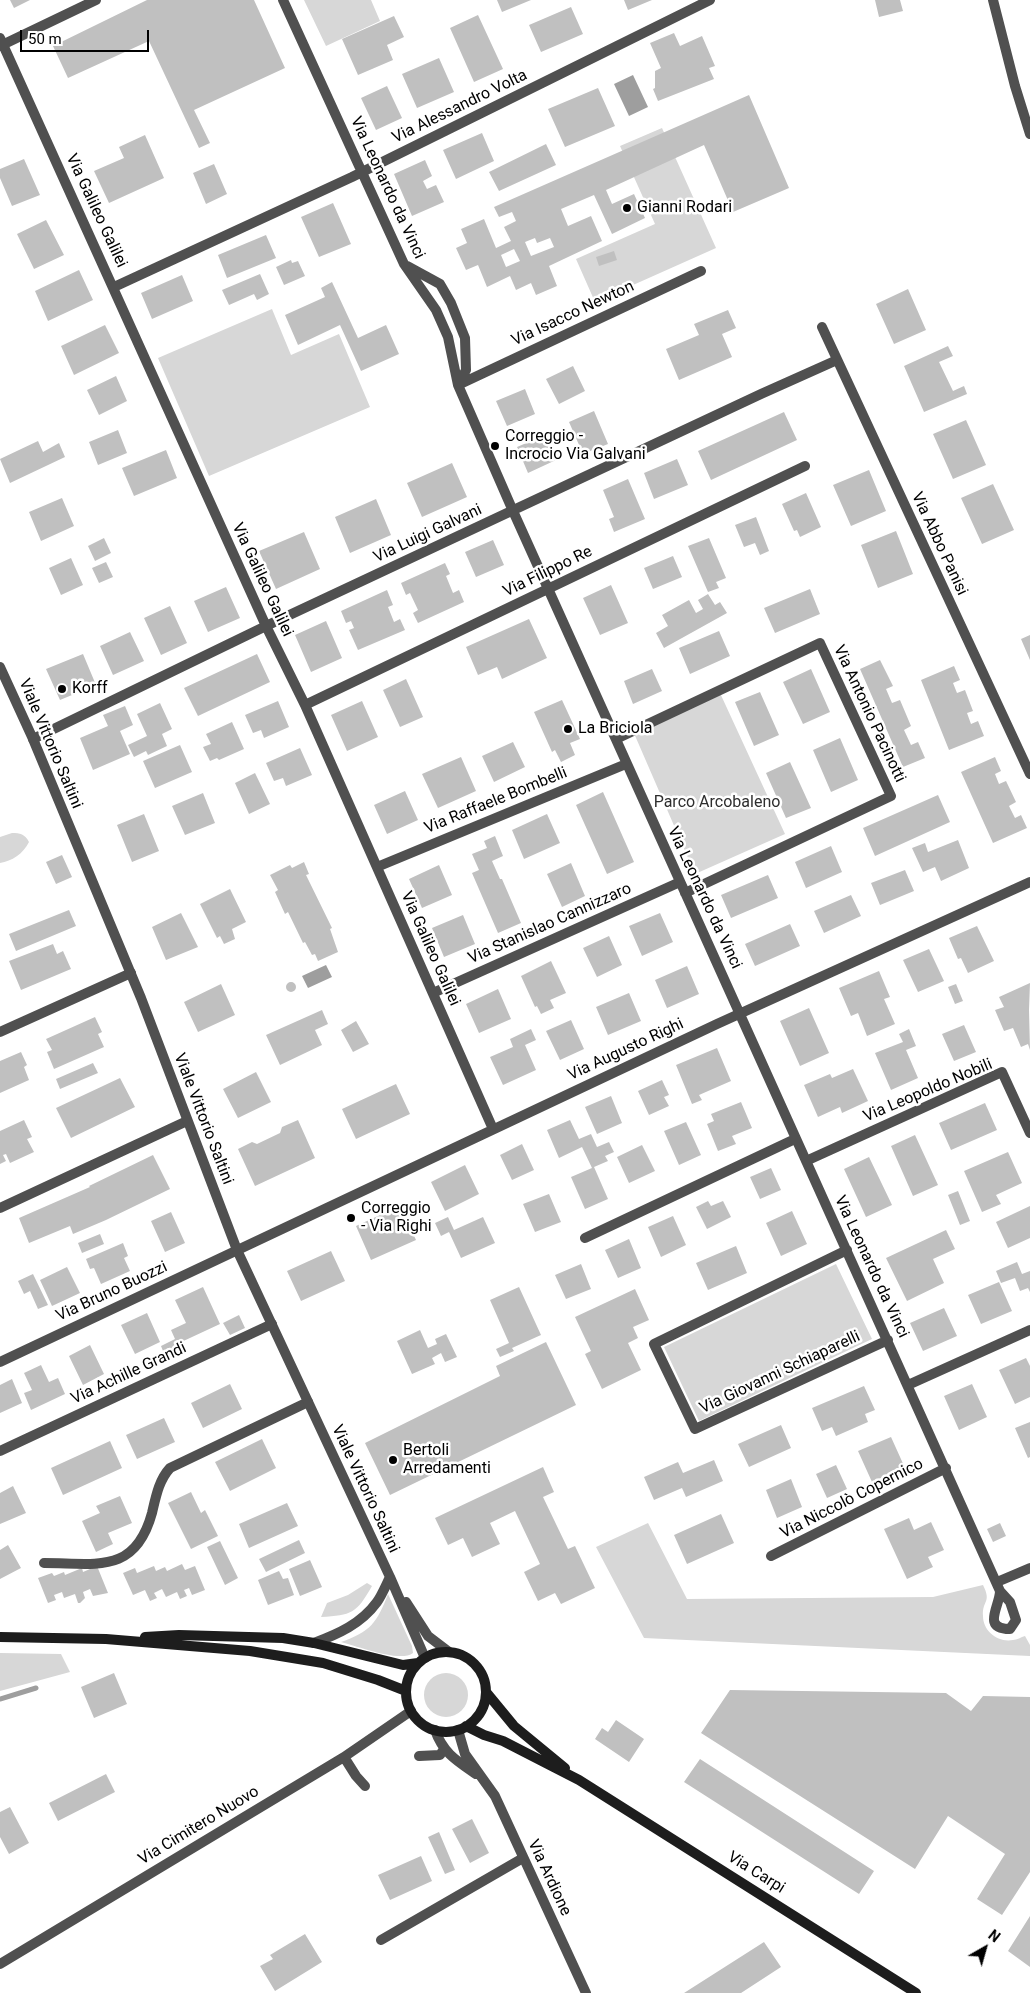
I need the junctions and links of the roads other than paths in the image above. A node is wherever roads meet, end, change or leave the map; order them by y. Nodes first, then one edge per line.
1 (96, 0) edge
2 (284, 0) edge
3 (710, 0) edge
4 (993, 0) edge
5 (1, 43) edge
6 (1030, 134) edge
7 (362, 172) junction
8 (404, 264) junction
9 (701, 271) dead end
10 (114, 287) junction
11 (822, 328) dead end
12 (837, 360) junction
13 (458, 385) junction
14 (805, 466) dead end
15 (513, 511) junction
16 (548, 588) junction
17 (266, 626) junction
18 (0, 667) edge
19 (305, 705) junction
20 (33, 739) junction
21 (616, 739) junction
22 (626, 764) junction
23 (1030, 774) edge
24 (377, 867) junction
25 (680, 882) junction
26 (1030, 882) edge
27 (685, 893) junction
28 (131, 973) junction
29 (433, 993) junction
30 (740, 1013) junction
31 (0, 1032) edge
32 (187, 1121) junction
33 (493, 1129) junction
34 (1030, 1133) edge
35 (795, 1139) junction
36 (806, 1161) junction
37 (0, 1208) edge
38 (585, 1238) dead end
39 (237, 1250) junction
40 (847, 1250) junction
41 (272, 1324) junction
42 (1030, 1330) edge
43 (888, 1340) junction
44 (0, 1362) edge
45 (908, 1385) junction
46 (308, 1402) junction
47 (0, 1451) edge
48 (946, 1468) junction
49 (771, 1556) dead end
50 (44, 1563) dead end
51 (1030, 1568) edge
52 (390, 1577) junction
53 (0, 1637) edge
54 (106, 1639) junction
55 (314, 1643) junction
56 (449, 1652) junction
57 (421, 1660) junction
58 (406, 1691) junction
59 (486, 1692) junction
60 (411, 1711) junction
61 (462, 1728) junction
62 (435, 1730) junction
63 (444, 1749) junction
64 (419, 1756) dead end
65 (344, 1757) junction
66 (481, 1777) junction
67 (579, 1780) junction
68 (365, 1786) dead end
69 (523, 1858) junction
70 (381, 1940) dead end
71 (0, 1964) edge
72 (586, 1993) edge
73 (916, 1993) edge

1 - 5 street
2 - 7 street, Via Leonardo da Vinci
3 - 7 street, Via Alessandro Volta
4 - 6 street
5 - 10 street, Via Galileo Galilei
7 - 8 street, Via Leonardo da Vinci
7 - 10 street, Via Alessandro Volta
8 - 13 street, Via Leonardo da Vinci
8 - 13 street
9 - 13 street, Via Isacco Newton
10 - 17 street, Via Galileo Galilei
11 - 12 street, Via Abbo Panisi
12 - 15 street, Via Luigi Galvani
12 - 23 street, Via Abbo Panisi
13 - 15 street, Via Leonardo da Vinci
14 - 16 street, Via Filippo Re
15 - 16 street, Via Leonardo da Vinci
15 - 17 street, Via Luigi Galvani
16 - 19 street, Via Filippo Re
16 - 21 street, Via Leonardo da Vinci
17 - 19 street, Via Galileo Galilei
17 - 20 street, Via Luigi Galvani
18 - 20 street, Viale Vittorio Saltini
19 - 24 street, Via Galileo Galilei
20 - 28 street, Viale Vittorio Saltini
21 - 22 street, Via Leonardo da Vinci
21 - 27 street, Via Antonio Pacinotti
22 - 24 street, Via Raffaele Bombelli
22 - 25 street, Via Leonardo da Vinci
24 - 29 street, Via Galileo Galilei
25 - 27 street, Via Leonardo da Vinci
25 - 29 street, Via Stanislao Cannizzaro
26 - 30 street, Via Augusto Righi
27 - 30 street, Via Leonardo da Vinci
28 - 31 street
28 - 32 street, Viale Vittorio Saltini
29 - 33 street, Via Galileo Galilei
30 - 33 street, Via Augusto Righi
30 - 35 street, Via Leonardo da Vinci
32 - 37 street
32 - 39 street, Viale Vittorio Saltini
33 - 39 street, Via Augusto Righi
34 - 36 street, Via Leopoldo Nobili
35 - 36 street, Via Leonardo da Vinci
35 - 38 street
36 - 40 street, Via Leonardo da Vinci
39 - 41 street, Viale Vittorio Saltini
39 - 44 street, Via Bruno Buozzi
40 - 43 street, Via Leonardo da Vinci
40 - 43 street, Via Giovanni Schiaparelli
41 - 46 street, Viale Vittorio Saltini
41 - 47 street, Via Achille Grandi
42 - 45 street
43 - 45 street, Via Leonardo da Vinci
45 - 48 street, Via Leonardo da Vinci
46 - 50 street
46 - 52 street, Viale Vittorio Saltini
48 - 49 street, Via Niccolò Copernico
48 - 51 street, Via Leonardo da Vinci
52 - 55 street, Viale Vittorio Saltini
52 - 56 street, Viale Vittorio Saltini
52 - 57 street, Viale Vittorio Saltini
53 - 54 main road
54 - 55 main road
54 - 58 main road
55 - 57 main road
56 - 57 main road
56 - 59 main road
57 - 58 main road
58 - 60 main road
59 - 61 main road
59 - 67 main road, Via Carpi
60 - 62 main road
60 - 65 street, Via Cimitero Nuovo
61 - 62 main road
61 - 66 street, Via Ardione
61 - 67 main road, Via Carpi
62 - 63 street, Via Ardione
63 - 64 street
63 - 66 street, Via Ardione
65 - 68 street
65 - 71 street, Via Cimitero Nuovo
66 - 69 street, Via Ardione
67 - 73 main road, Via Carpi
69 - 70 street
69 - 72 street, Via Ardione

